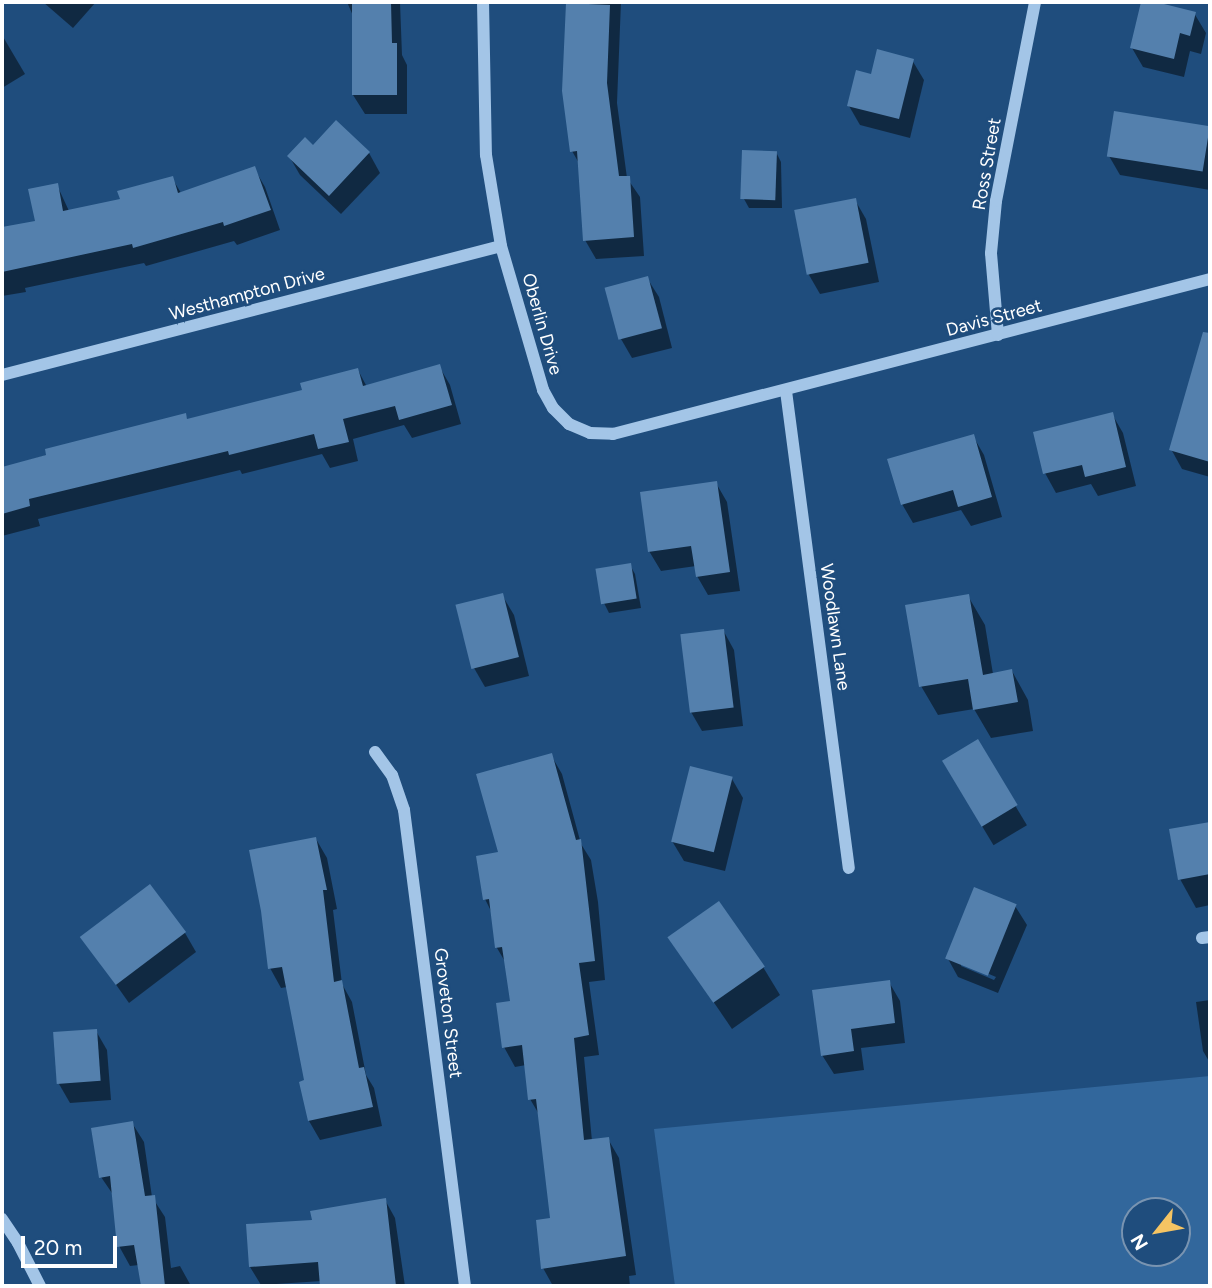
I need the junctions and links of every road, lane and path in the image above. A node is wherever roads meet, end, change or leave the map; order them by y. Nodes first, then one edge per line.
1 (483, 2) edge
2 (1035, 2) edge
3 (500, 246) junction
4 (1210, 279) edge
5 (998, 335) junction
6 (2, 375) edge
7 (786, 391) junction
8 (375, 752) dead end
9 (849, 868) dead end
10 (2, 1219) edge
11 (40, 1286) edge
12 (466, 1286) edge

1 - 3 street, Oberlin Drive
2 - 5 street, Ross Street
3 - 6 street, Westhampton Drive
3 - 7 street, Oberlin Drive
4 - 5 street, Davis Street
5 - 7 street, Davis Street
7 - 9 street, Woodlawn Lane
8 - 12 street, Groveton Street
10 - 11 street

